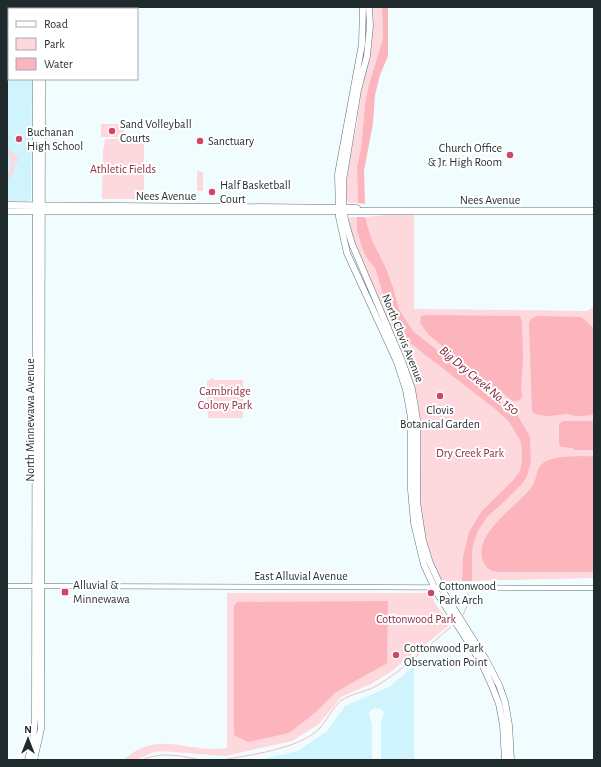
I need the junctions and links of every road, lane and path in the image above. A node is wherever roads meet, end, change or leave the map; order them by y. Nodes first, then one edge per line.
1 (363, 7) edge
2 (370, 7) edge
3 (36, 80) edge
4 (42, 80) edge
5 (39, 117) junction
6 (7, 205) edge
7 (38, 208) junction
8 (341, 209) junction
9 (7, 210) edge
10 (594, 211) edge
11 (412, 460) junction
12 (417, 502) junction
13 (7, 586) edge
14 (38, 586) junction
15 (437, 587) junction
16 (594, 588) edge
17 (479, 658) junction
18 (499, 685) junction
19 (28, 760) edge
20 (34, 760) edge
21 (505, 760) edge
22 (511, 760) edge

1 - 8 main road, North Clovis Avenue
2 - 8 main road, North Clovis Avenue
3 - 5 main road, North Minnewawa Avenue
4 - 5 main road, North Minnewawa Avenue
5 - 7 main road, North Minnewawa Avenue
6 - 7 main road
7 - 8 main road, Nees Avenue
7 - 9 main road
7 - 14 main road, North Minnewawa Avenue
8 - 10 main road, Nees Avenue
8 - 11 main road, North Clovis Avenue
8 - 12 main road, North Clovis Avenue
11 - 12 main road
11 - 15 main road, North Clovis Avenue
12 - 15 main road, North Clovis Avenue
13 - 14 street, East Alluvial Avenue
14 - 15 street, East Alluvial Avenue
14 - 19 main road, North Minnewawa Avenue
14 - 20 main road, North Minnewawa Avenue
15 - 16 street, East Alluvial Avenue
15 - 17 main road, North Clovis Avenue
15 - 18 main road, North Clovis Avenue
17 - 18 main road
17 - 21 main road, North Clovis Avenue
18 - 22 main road, North Clovis Avenue

